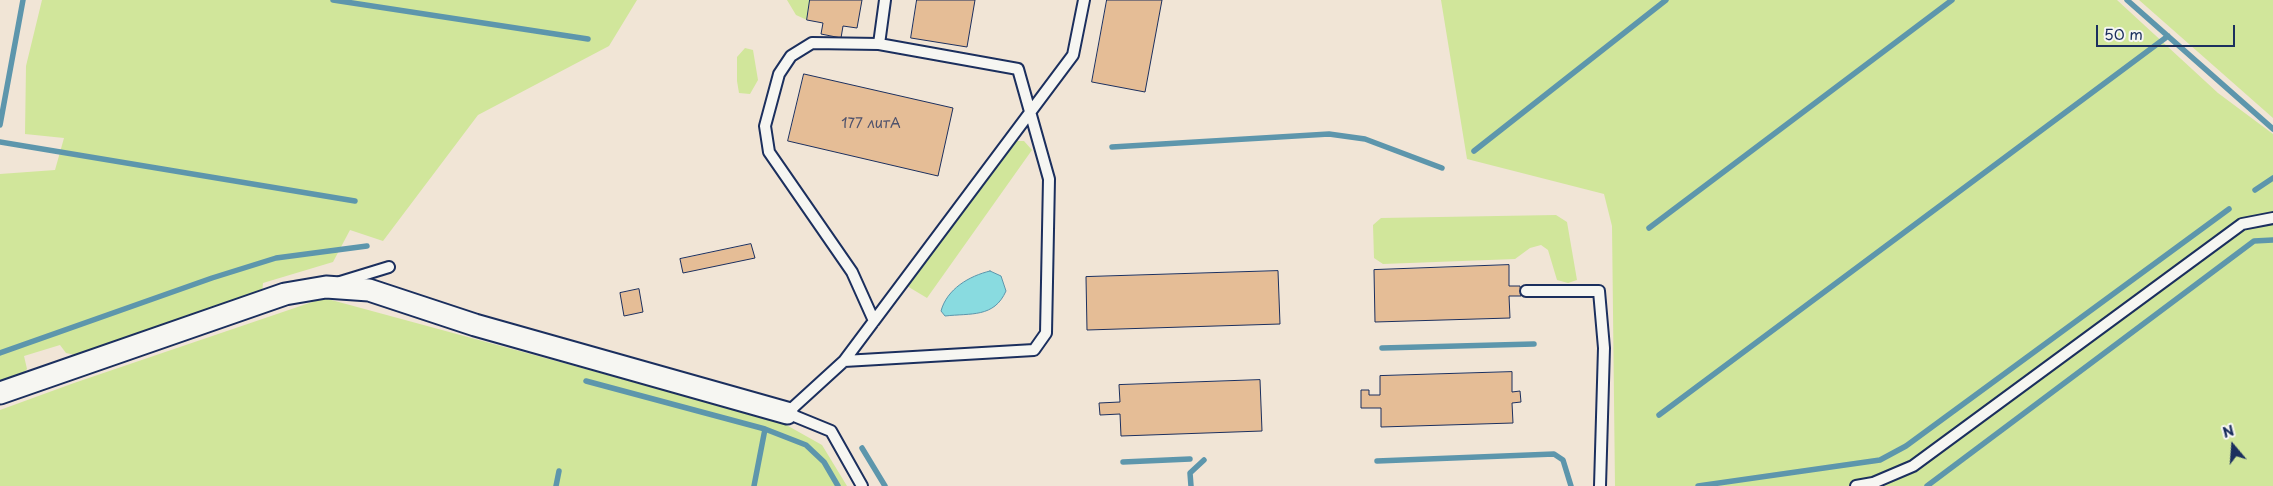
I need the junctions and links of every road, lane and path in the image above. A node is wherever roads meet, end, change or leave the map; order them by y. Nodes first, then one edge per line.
1 (885, 0) edge
2 (1084, 0) edge
3 (879, 44) junction
4 (1030, 111) junction
5 (2273, 218) edge
6 (389, 267) dead end
7 (326, 287) junction
8 (1526, 291) dead end
9 (874, 321) junction
10 (844, 361) junction
11 (0, 393) edge
12 (786, 414) junction
13 (862, 486) edge
14 (1600, 486) edge
15 (1856, 486) edge

1 - 3 lane
2 - 4 lane
3 - 4 lane
3 - 9 lane
4 - 9 lane
4 - 10 lane
5 - 15 lane
6 - 7 lane
7 - 11 street
7 - 12 street
8 - 14 lane
9 - 10 lane
10 - 12 lane
12 - 13 lane

